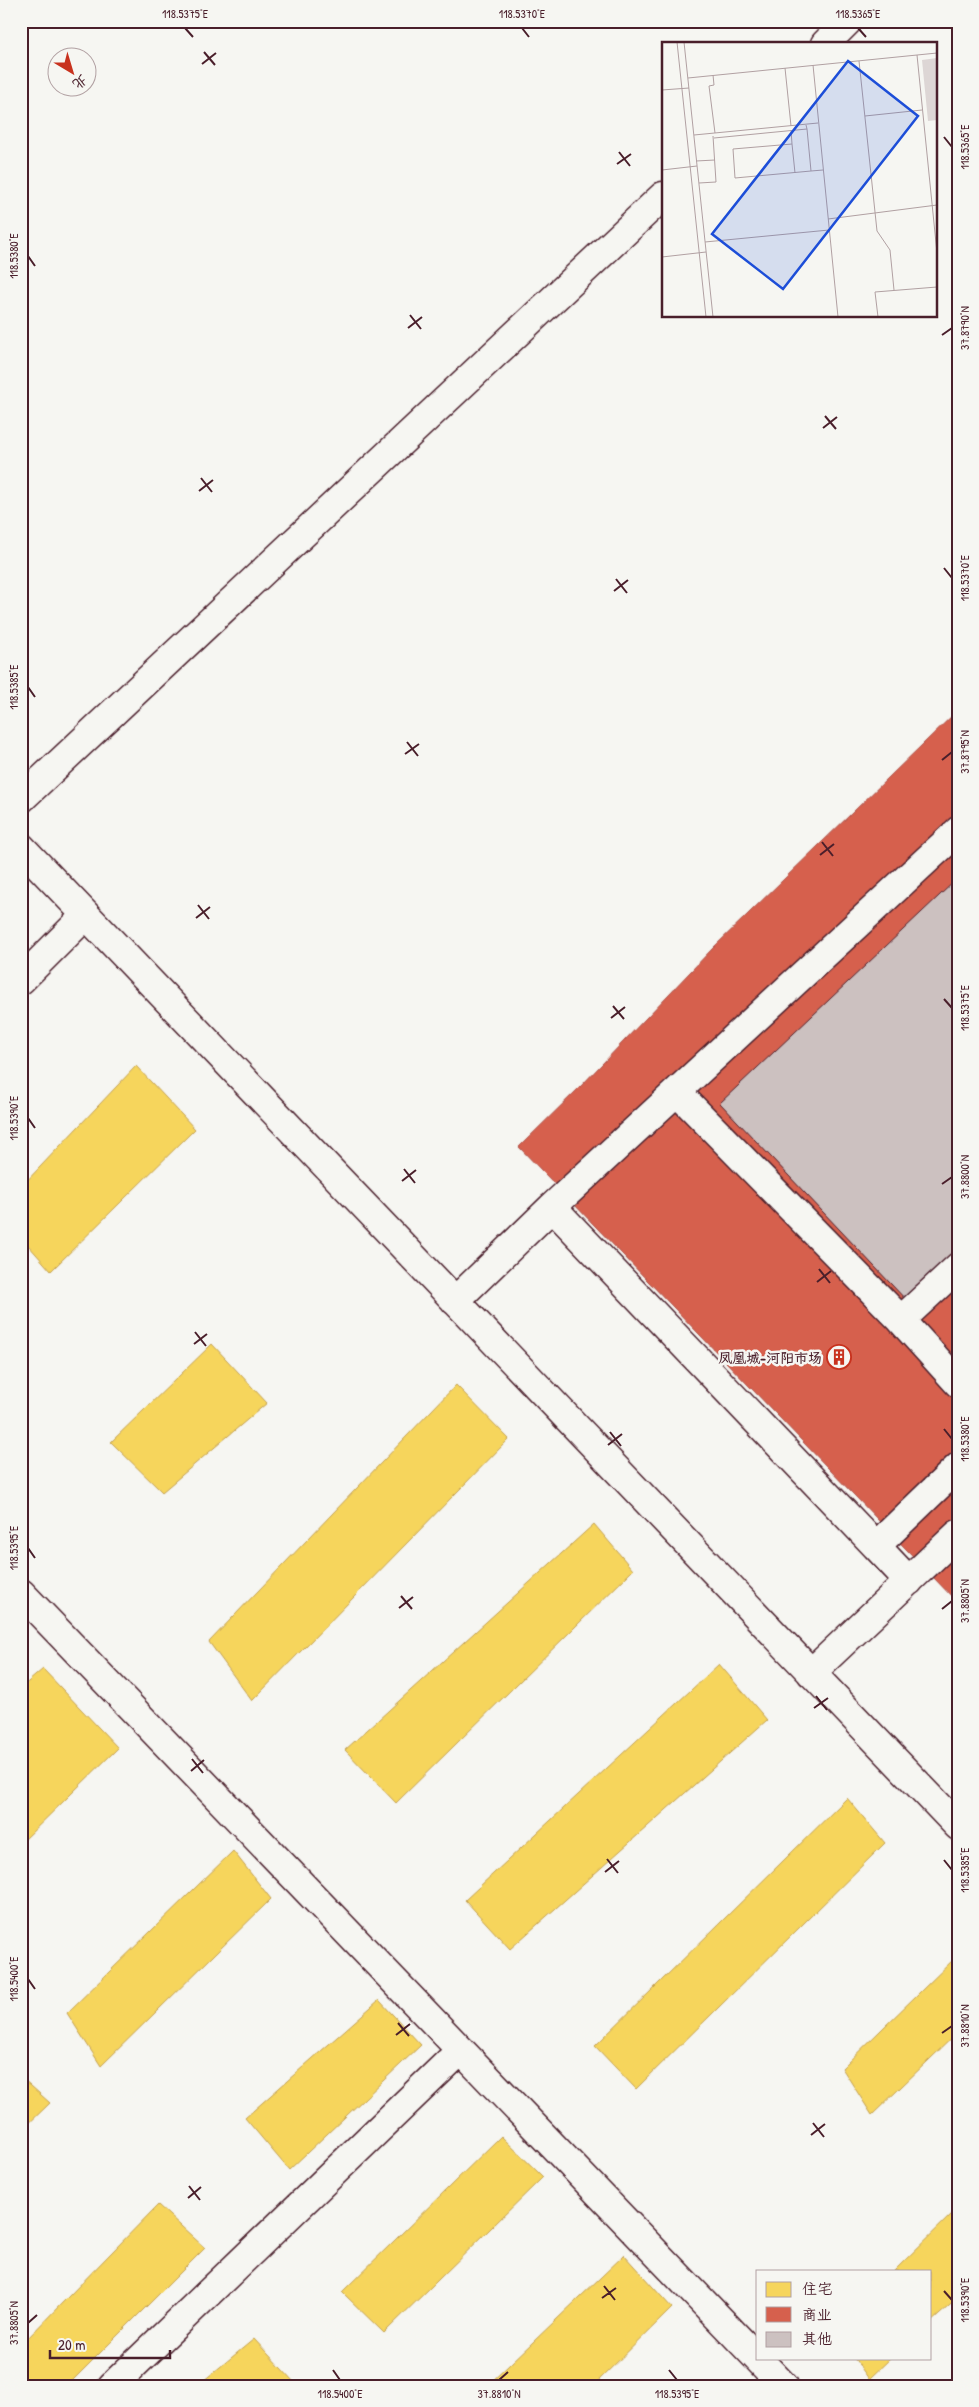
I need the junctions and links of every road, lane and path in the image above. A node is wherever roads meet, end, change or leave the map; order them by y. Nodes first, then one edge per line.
1 (848, 21) edge
2 (826, 42) edge
3 (662, 197) edge
4 (21, 799) edge
5 (958, 831) edge
6 (21, 847) edge
7 (86, 915) junction
8 (21, 980) edge
9 (677, 1092) junction
10 (552, 1207) junction
11 (958, 1268) edge
12 (455, 1301) junction
13 (901, 1320) junction
14 (958, 1383) edge
15 (958, 1468) edge
16 (958, 1534) edge
17 (876, 1546) junction
18 (909, 1581) junction
19 (21, 1593) edge
20 (811, 1673) junction
21 (958, 1826) edge
22 (461, 2050) junction
23 (756, 2357) edge
24 (759, 2360) edge
25 (112, 2386) edge
26 (784, 2386) edge

1 - 2 street
3 - 4 street
5 - 9 street
6 - 7 street
7 - 8 street
7 - 12 street
9 - 10 street
9 - 13 street
10 - 12 street
10 - 17 street
11 - 13 street
12 - 20 street
13 - 14 street
15 - 17 street
16 - 18 street
17 - 18 street
18 - 20 street
19 - 22 street
20 - 21 street
22 - 23 street
22 - 25 street
24 - 26 street

